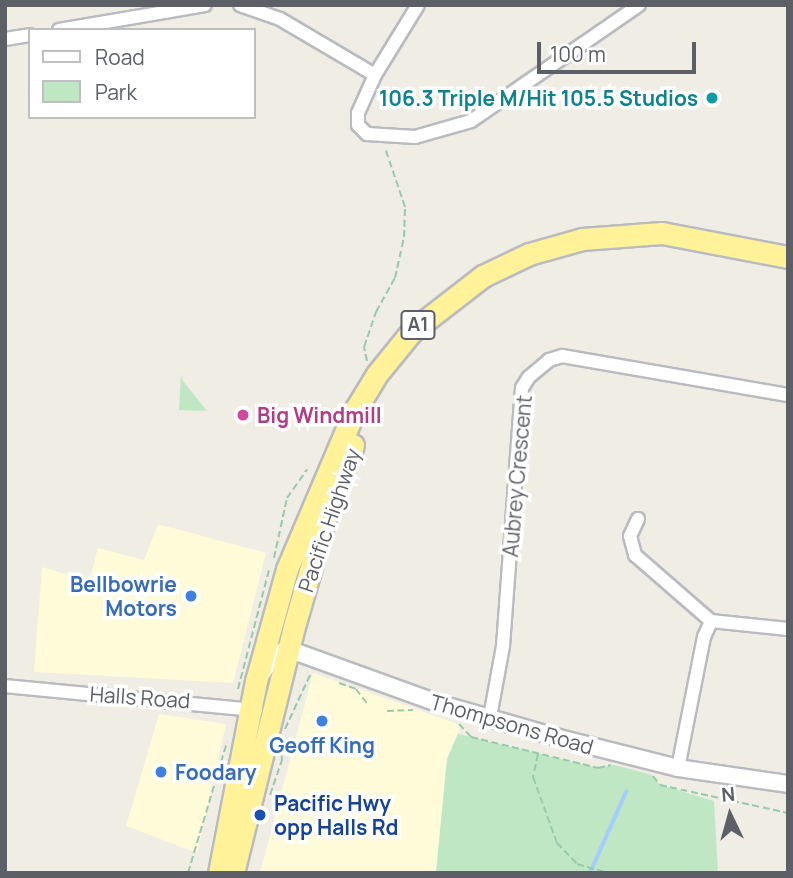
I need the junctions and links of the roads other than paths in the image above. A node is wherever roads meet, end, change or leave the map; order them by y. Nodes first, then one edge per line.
1 (205, 5) edge
2 (240, 5) edge
3 (418, 5) edge
4 (639, 5) edge
5 (71, 28) edge
6 (28, 35) edge
7 (5, 39) edge
8 (375, 75) junction
9 (788, 257) edge
10 (788, 271) edge
11 (788, 395) edge
12 (638, 519) dead end
13 (292, 556) junction
14 (788, 619) edge
15 (711, 621) junction
16 (787, 629) edge
17 (288, 649) junction
18 (247, 684) junction
19 (5, 687) edge
20 (251, 709) junction
21 (274, 714) junction
22 (490, 717) junction
23 (678, 768) junction
24 (788, 784) edge
25 (219, 873) edge
26 (233, 873) edge

1 - 5 street
2 - 8 street
3 - 8 street
4 - 8 street
6 - 7 street
9 - 13 highway, Pacific Highway / A1
10 - 17 highway, Pacific Highway / A1
11 - 22 street, Aubrey Crescent
12 - 15 street
13 - 17 street, Pacific Highway
13 - 18 highway, Pacific Highway / A1
14 - 16 street
15 - 16 street
15 - 23 street
17 - 18 street
17 - 21 highway, Pacific Highway / A1
17 - 22 street, Thompsons Road
18 - 20 highway, Pacific Highway / A1
19 - 20 street, Halls Road
20 - 21 street, Halls Road
20 - 25 highway, Pacific Highway / A1
21 - 26 highway, Pacific Highway / A1
22 - 23 street, Thompsons Road
23 - 24 street, Thompsons Road

